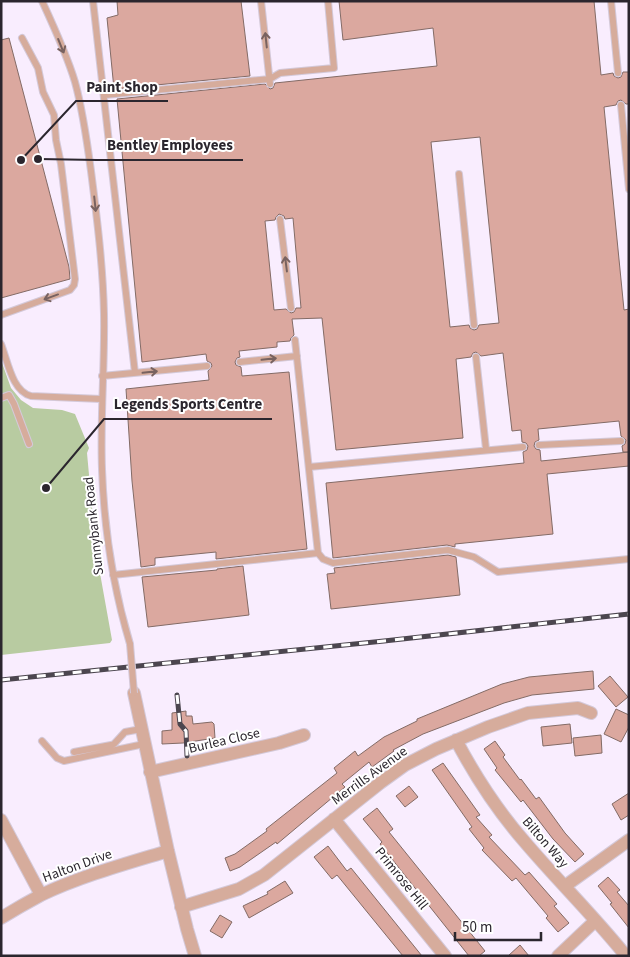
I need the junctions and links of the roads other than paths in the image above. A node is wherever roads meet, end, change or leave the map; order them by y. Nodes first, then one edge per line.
1 (42, 1) edge
2 (94, 1) edge
3 (262, 1) edge
4 (328, 1) edge
5 (611, 1) edge
6 (22, 38) dead end
7 (618, 73) dead end
8 (270, 81) junction
9 (105, 95) junction
10 (621, 105) dead end
11 (459, 174) dead end
12 (629, 189) edge
13 (280, 220) dead end
14 (291, 308) dead end
15 (1, 315) edge
16 (474, 325) dead end
17 (295, 340) dead end
18 (2, 347) edge
19 (297, 356) junction
20 (476, 357) dead end
21 (240, 362) dead end
22 (207, 366) dead end
23 (135, 373) junction
24 (102, 376) junction
25 (1, 398) edge
26 (101, 399) junction
27 (621, 441) dead end
28 (29, 444) dead end
29 (539, 446) dead end
30 (522, 447) dead end
31 (486, 449) junction
32 (309, 467) junction
33 (318, 553) junction
34 (629, 559) edge
35 (113, 575) junction
36 (134, 693) joint
37 (591, 713) dead end
38 (141, 729) junction
39 (304, 735) dead end
40 (456, 740) junction
41 (42, 741) dead end
42 (144, 744) junction
43 (74, 752) dead end
44 (150, 772) junction
45 (1, 820) edge
46 (334, 820) junction
47 (629, 840) edge
48 (168, 851) junction
49 (565, 886) junction
50 (41, 895) junction
51 (181, 907) junction
52 (1, 918) edge
53 (595, 921) junction
54 (195, 956) edge
55 (446, 956) edge
56 (558, 956) edge
57 (626, 956) edge

1 -> 24 lane, Sunnybank Road
2 - 9 lane
8 -> 3 lane
4 - 8 lane
5 - 7 lane
6 -> 15 lane
8 - 9 lane
9 - 23 lane
10 - 12 lane
11 - 16 lane
14 -> 13 lane
17 - 19 lane
18 - 26 lane
21 -> 19 lane
19 - 32 lane
20 - 31 lane
23 -> 22 lane
23 - 24 lane
24 - 26 lane, Sunnybank Road
25 - 28 lane
26 - 35 lane, Sunnybank Road
27 - 29 lane
30 - 31 lane
31 - 32 lane
32 - 33 lane
33 - 34 lane
33 - 35 lane
35 - 36 lane, Sunnybank Road, bridge
36 - 38 street, Sunnybank Road
37 - 40 street, Merrills Avenue
38 - 42 street, Sunnybank Road
38 - 43 lane
39 - 44 street, Burlea Close
40 - 46 street, Merrills Avenue
40 - 49 street, Bilton Way
41 - 42 lane
42 - 44 street, Sunnybank Road
44 - 48 street, Sunnybank Road
45 - 50 street
46 - 51 street, Merrills Avenue
46 - 55 street, Primrose Hill
47 - 49 street
48 - 50 street, Halton Drive
48 - 51 street, Sunnybank Road
49 - 53 street, Bilton Way
50 - 52 street, Halton Drive
51 - 54 street, Sunnybank Road
53 - 56 street
53 - 57 street, Bilton Way

